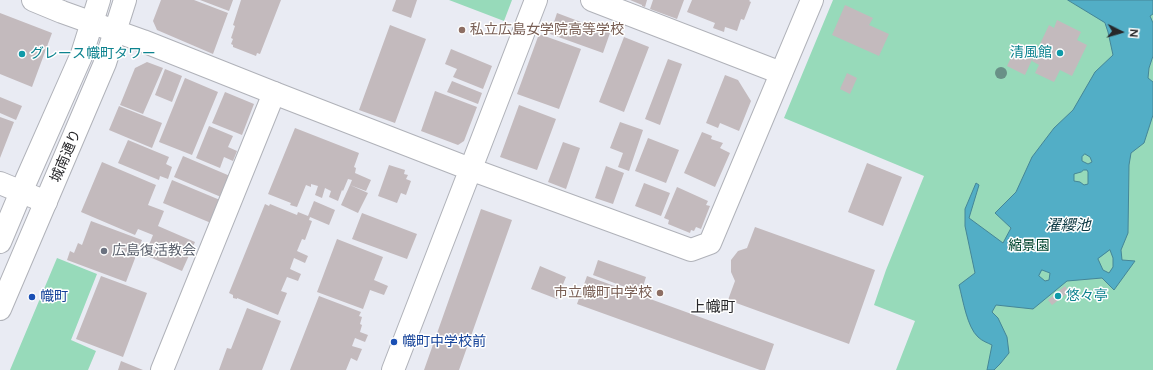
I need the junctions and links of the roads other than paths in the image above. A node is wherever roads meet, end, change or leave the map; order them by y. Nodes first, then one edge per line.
1 (33, 0) edge
2 (99, 0) edge
3 (125, 0) edge
4 (536, 0) edge
5 (592, 0) edge
6 (812, 0) edge
7 (92, 23) junction
8 (115, 31) junction
9 (781, 72) junction
10 (274, 93) junction
11 (470, 169) junction
12 (0, 183) edge
13 (21, 192) junction
14 (46, 202) junction
15 (0, 242) edge
16 (0, 309) edge
17 (162, 370) edge
18 (393, 370) edge

1 - 7 street
2 - 7 street, 城南通り
3 - 8 street, 城南通り
4 - 11 street
5 - 9 street
6 - 9 street
7 - 8 street
7 - 13 street, 城南通り
8 - 10 street
8 - 14 street, 城南通り
9 - 11 street
10 - 11 street
10 - 17 street
11 - 18 street
12 - 13 street
13 - 14 street
13 - 15 street, 城南通り
14 - 16 street, 城南通り

